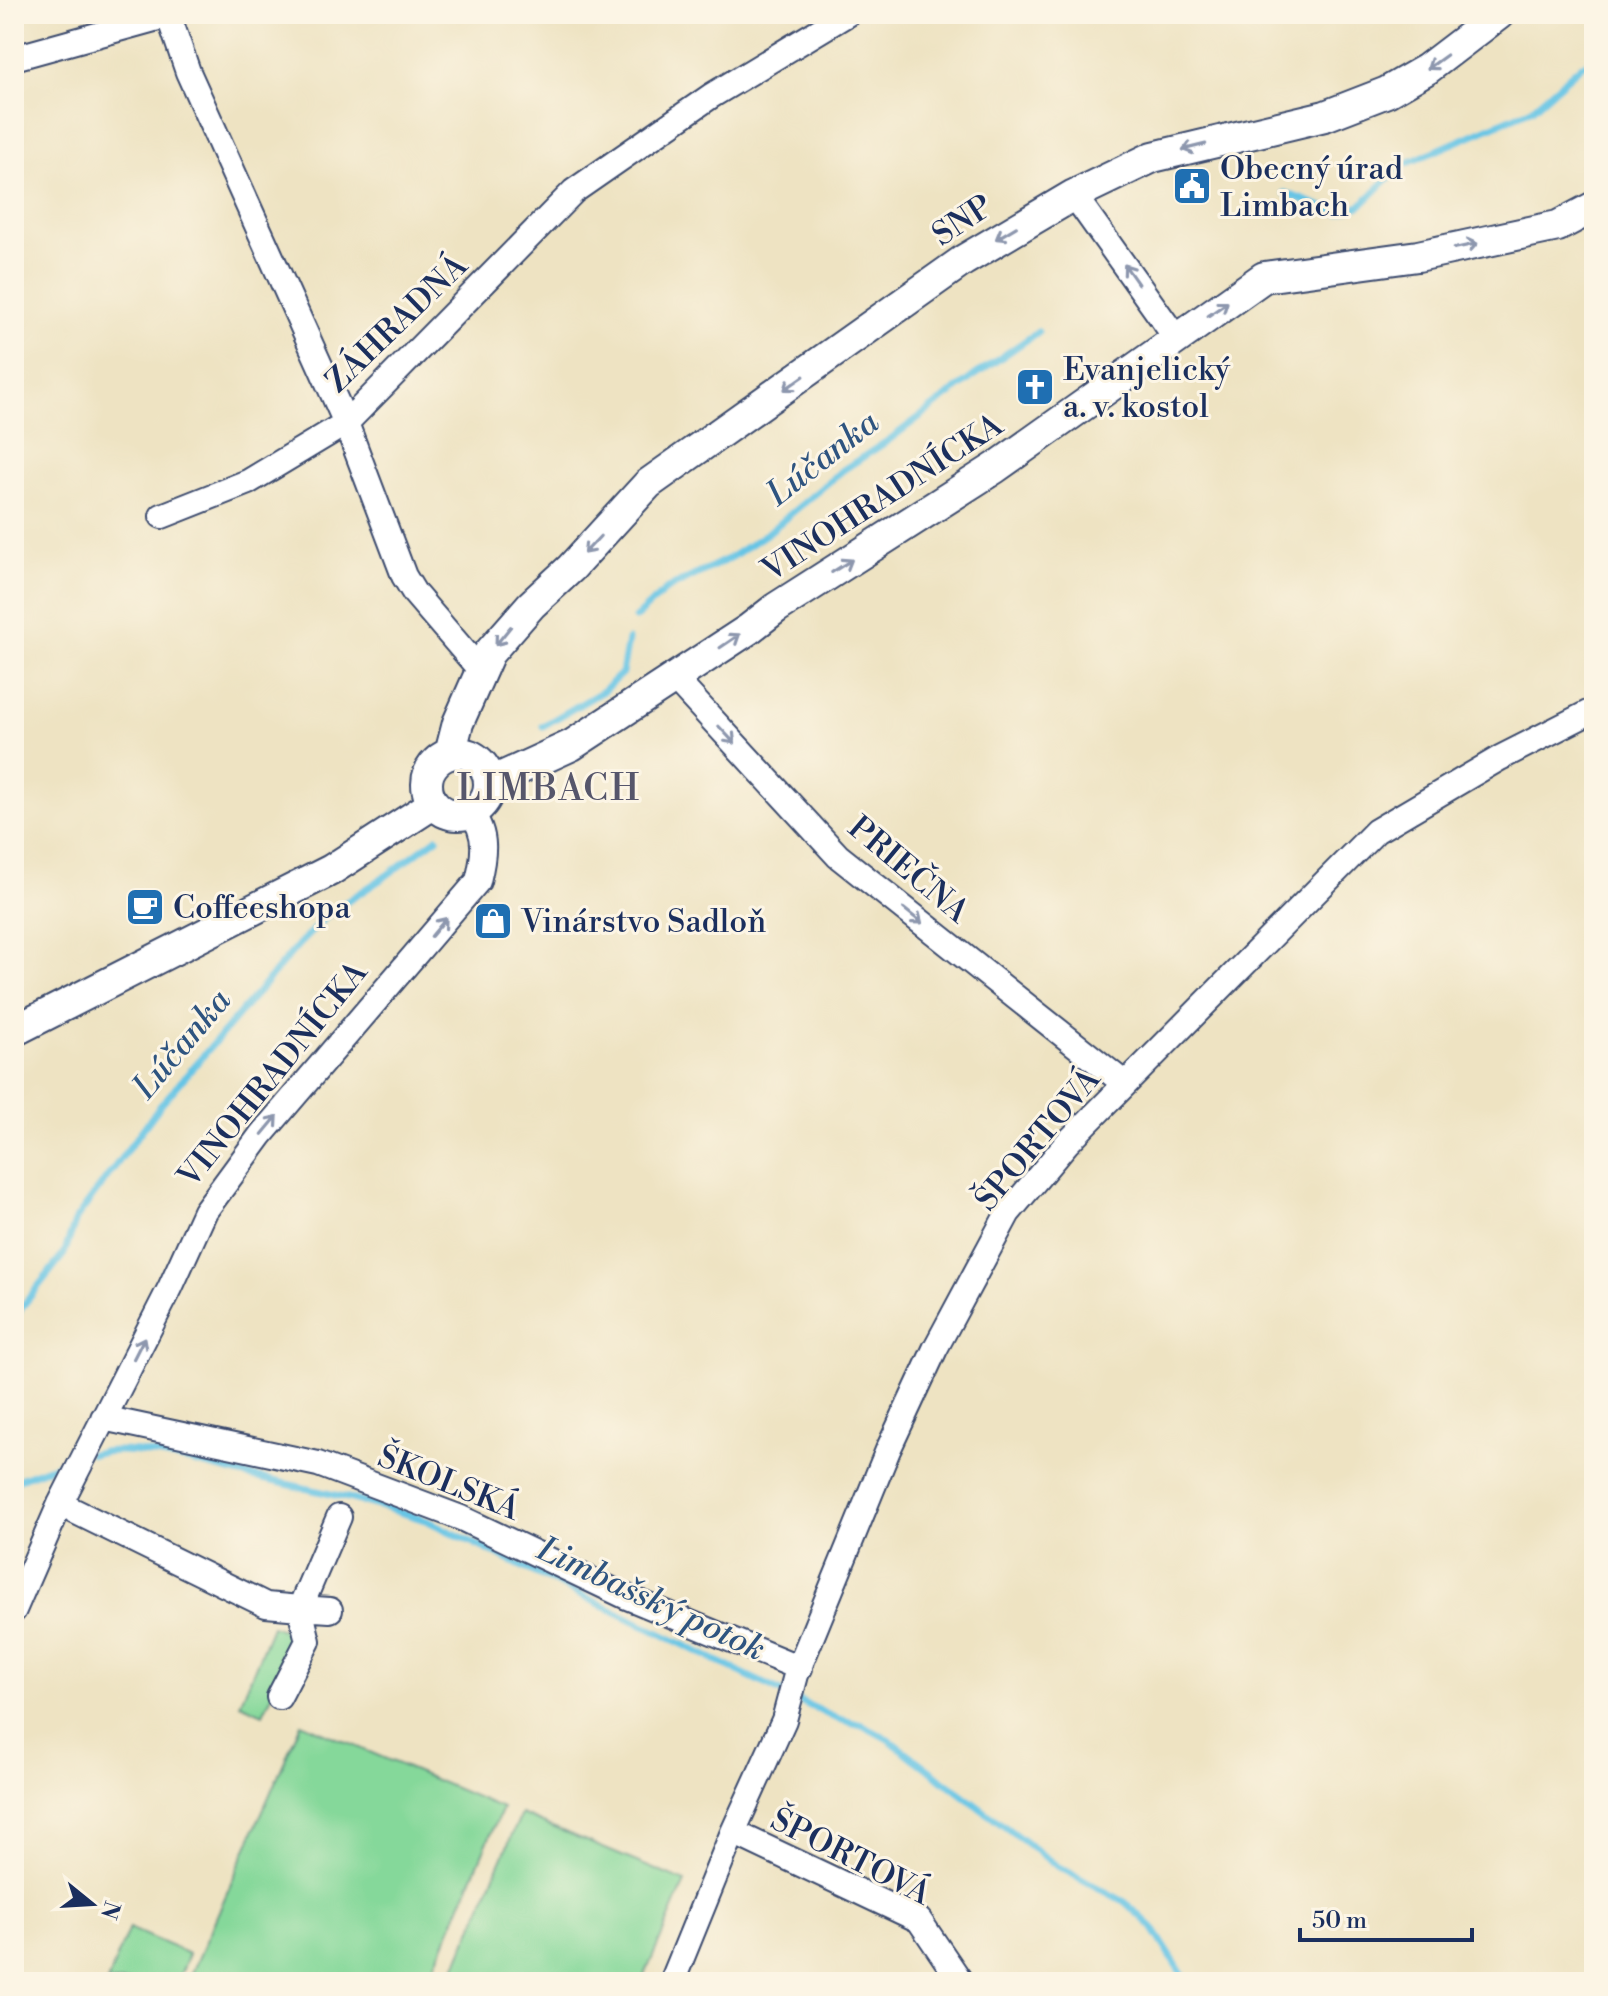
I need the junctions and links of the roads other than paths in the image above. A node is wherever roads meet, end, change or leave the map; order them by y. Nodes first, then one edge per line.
1 (847, 14) edge
2 (1499, 14) edge
3 (168, 15) edge
4 (14, 58) edge
5 (1074, 195) junction
6 (1594, 207) edge
7 (1176, 338) junction
8 (346, 423) junction
9 (162, 516) dead end
10 (481, 671) junction
11 (674, 678) junction
12 (1594, 710) edge
13 (450, 754) junction
14 (489, 778) junction
15 (433, 804) junction
16 (471, 813) junction
17 (14, 1031) edge
18 (1125, 1084) junction
19 (98, 1428) junction
20 (60, 1504) junction
21 (339, 1517) dead end
22 (300, 1608) junction
23 (14, 1610) edge
24 (330, 1610) dead end
25 (798, 1671) junction
26 (279, 1697) dead end
27 (733, 1832) junction
28 (672, 1982) edge
29 (961, 1982) edge

1 - 8 street, ZÁHRADNÁ
2 -> 5 street, SNP
3 - 4 street
3 - 8 street, ZÁHRADNÁ
7 -> 5 street
5 -> 10 street, SNP
7 -> 6 street, VINOHRADNÍCKA
11 -> 7 street, VINOHRADNÍCKA
8 - 9 street
8 - 10 street
10 - 13 street, SNP
11 - 14 street, VINOHRADNÍCKA
11 -> 18 street, PRIEČNA
12 - 18 street, ŠPORTOVÁ
13 - 14 street
13 - 15 street
14 - 16 street
15 - 16 street
15 - 17 street
19 -> 16 street, VINOHRADNÍCKA
18 - 25 street, ŠPORTOVÁ
19 - 20 street, VINOHRADNÍCKA
19 - 25 street, ŠKOLSKÁ
20 - 22 street
20 - 23 street, VINOHRADNÍCKA
21 - 22 street
22 - 24 street
22 - 26 street
25 - 27 street, ŠPORTOVÁ
27 - 28 street, ŠPORTOVÁ
27 - 29 street, ŠPORTOVÁ

